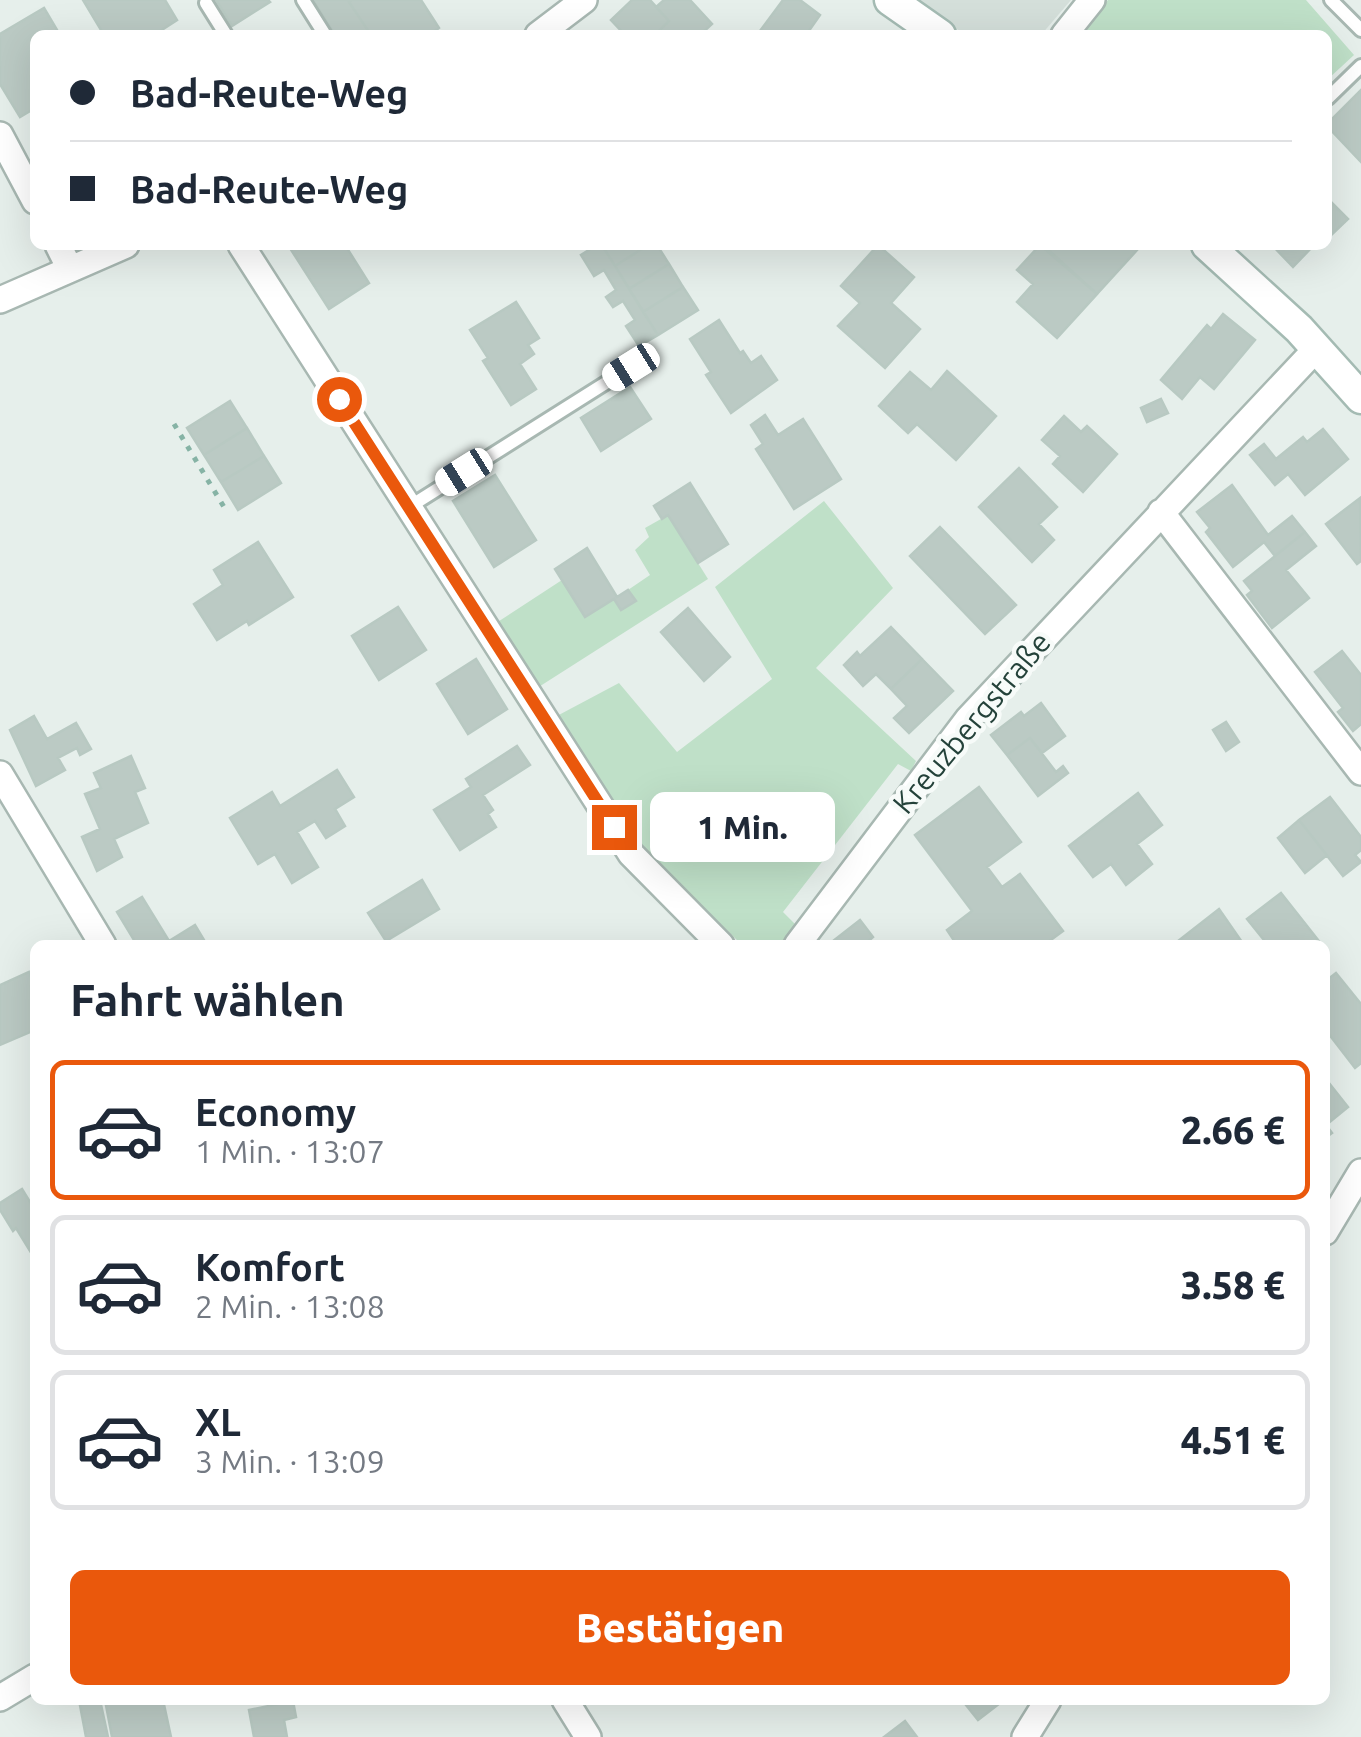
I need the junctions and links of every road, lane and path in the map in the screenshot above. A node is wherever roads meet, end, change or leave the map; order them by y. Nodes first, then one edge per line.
1 (303, 0) edge
2 (584, 0) edge
3 (890, 0) edge
4 (1331, 0) edge
5 (1087, 2) edge
6 (206, 3) dead end
7 (223, 30) edge
8 (322, 30) edge
9 (545, 30) edge
10 (933, 30) edge
11 (1067, 30) edge
12 (1361, 30) edge
13 (1361, 66) edge
14 (1332, 94) edge
15 (0, 135) edge
16 (30, 192) edge
17 (61, 250) edge
18 (114, 250) edge
19 (244, 250) edge
20 (1212, 250) edge
21 (70, 268) junction
22 (0, 300) edge
23 (1317, 348) junction
24 (631, 367) dead end
25 (1361, 398) edge
26 (174, 424) dead end
27 (407, 508) junction
28 (227, 512) dead end
29 (1161, 512) junction
30 (1361, 772) edge
31 (0, 774) edge
32 (100, 940) edge
33 (717, 940) edge
34 (801, 940) edge
35 (1361, 1172) edge
36 (1330, 1224) edge
37 (30, 1680) edge
38 (0, 1698) edge
39 (568, 1705) edge
40 (1045, 1705) edge
41 (588, 1737) edge
42 (1026, 1737) edge

1 - 8 lane
2 - 9 street
3 - 10 main road
4 - 12 lane
5 - 11 street
6 - 7 lane
13 - 14 lane
15 - 16 street
17 - 21 street
18 - 21 street
19 - 27 street
20 - 23 main road
21 - 22 street
23 - 25 main road
23 - 29 street, Kreuzbergstraße
24 - 27 lane
26 - 28 path
27 - 33 street
29 - 30 street
29 - 34 street, Kreuzbergstraße
31 - 32 street
35 - 36 street
37 - 38 street
39 - 41 street
40 - 42 street

